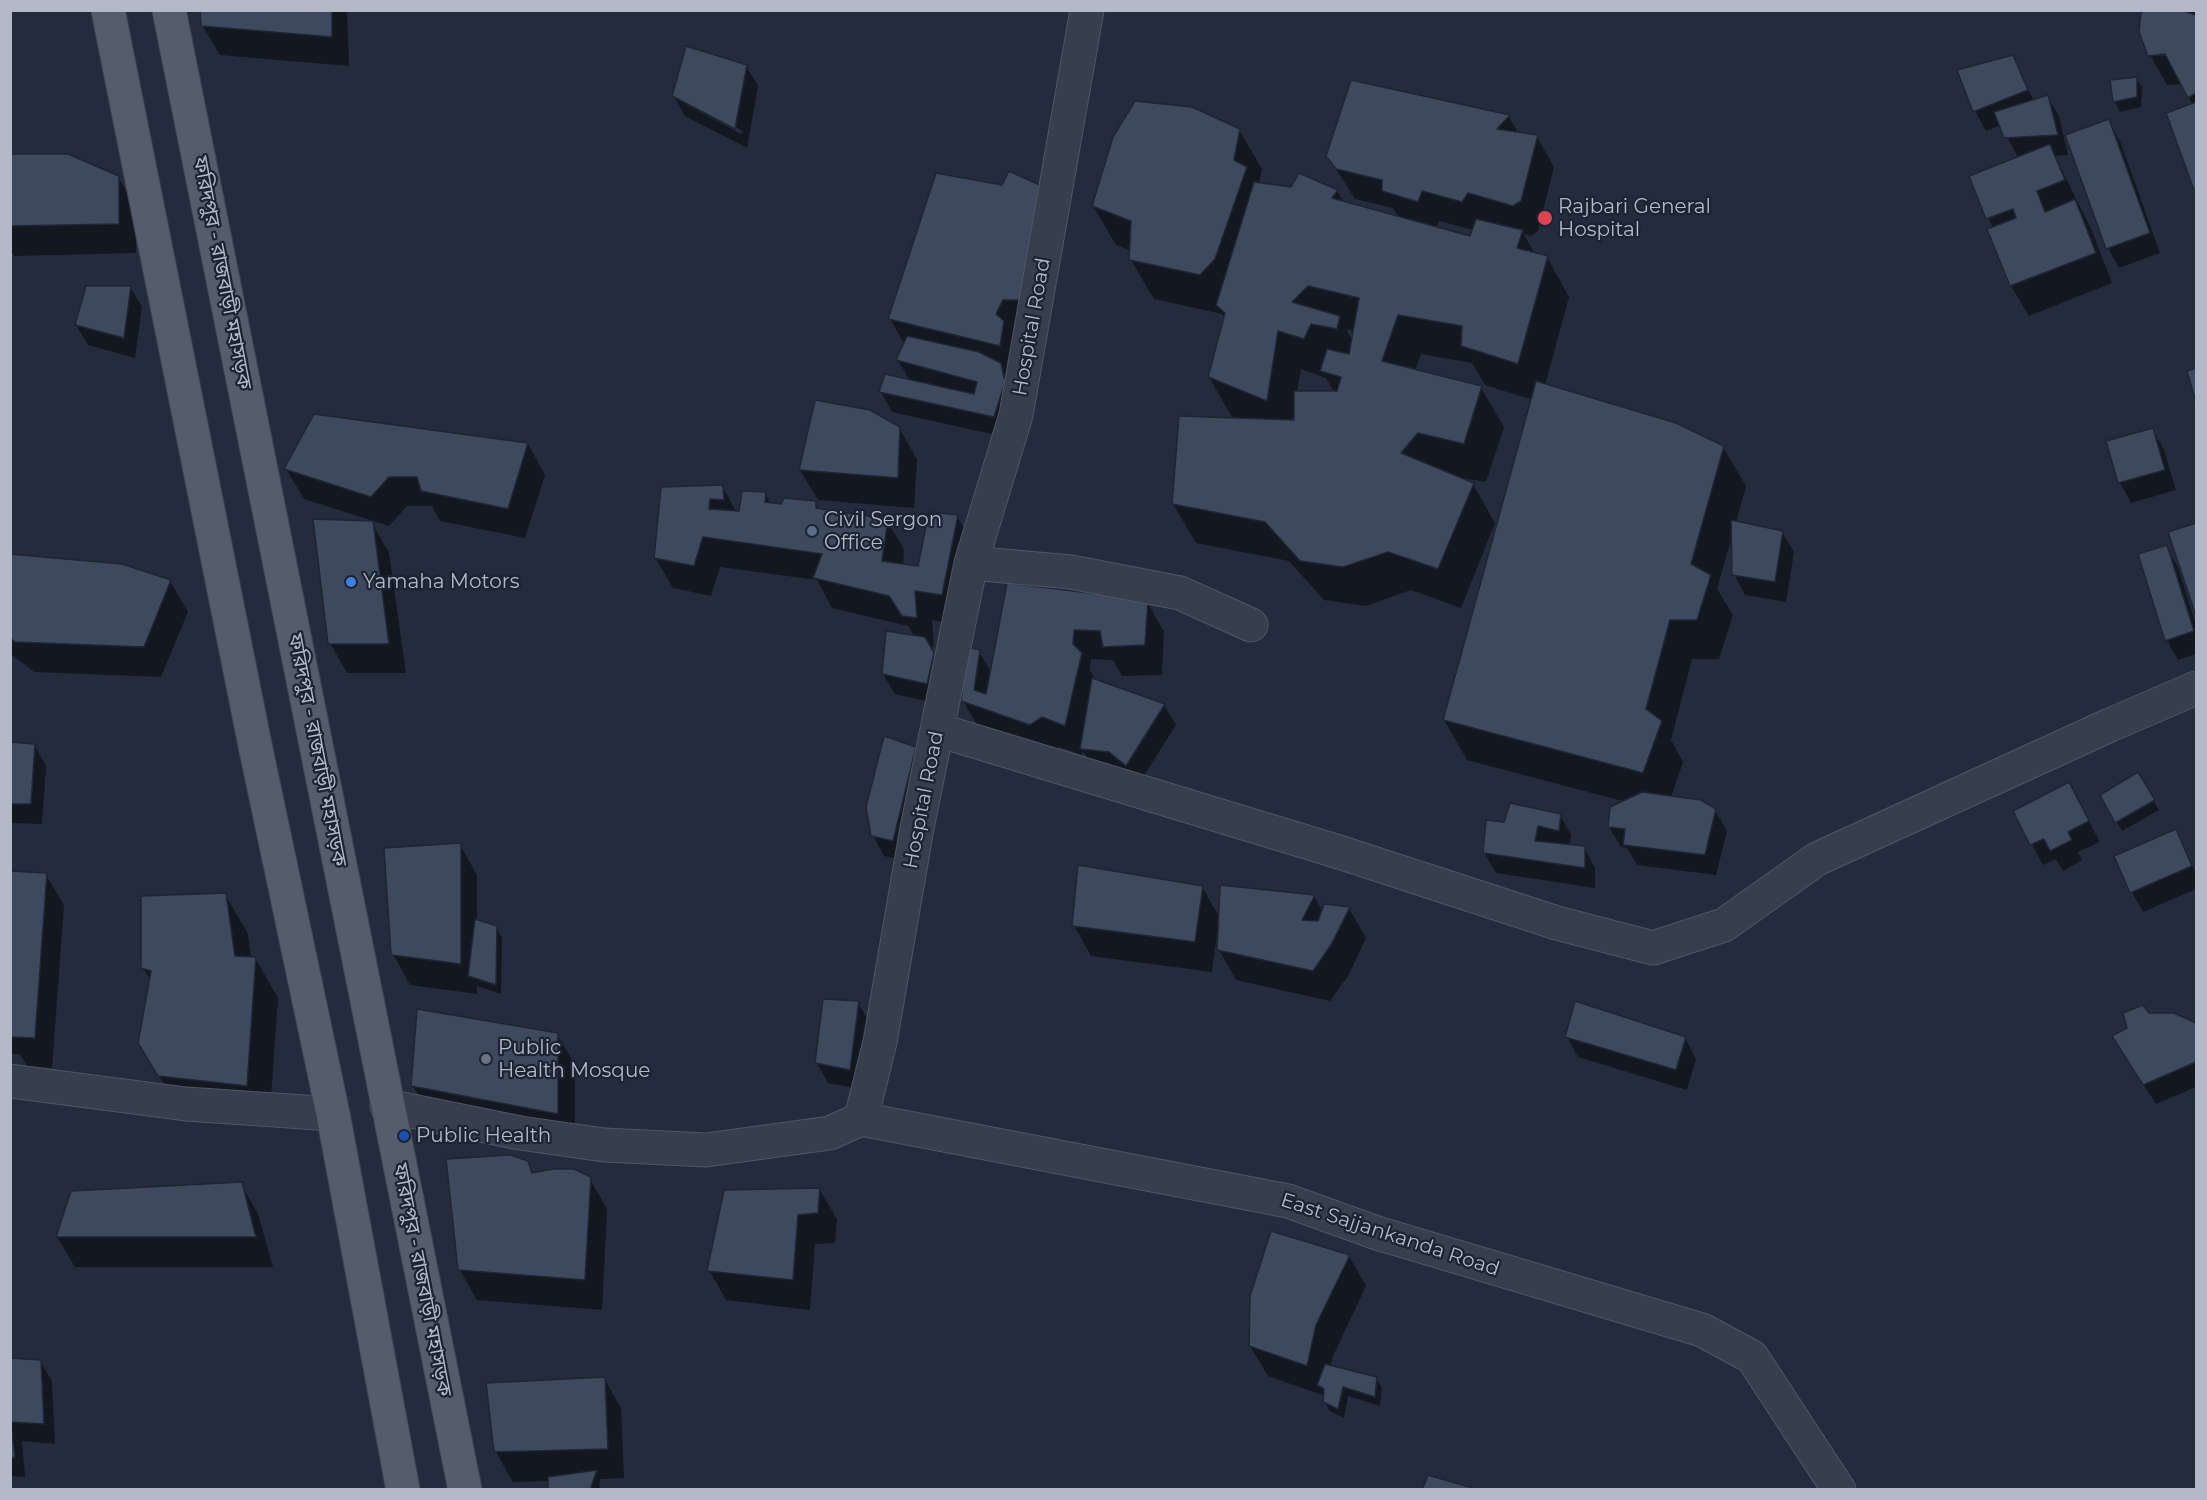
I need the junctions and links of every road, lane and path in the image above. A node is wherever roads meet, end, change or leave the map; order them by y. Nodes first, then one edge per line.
1 (108, 10) edge
2 (169, 10) edge
3 (1087, 10) edge
4 (971, 562) junction
5 (1251, 625) dead end
6 (2196, 688) edge
7 (938, 730) junction
8 (10, 1081) edge
9 (387, 1106) junction
10 (333, 1114) junction
11 (861, 1119) junction
12 (403, 1490) edge
13 (465, 1490) edge
14 (1839, 1490) edge

1 - 10 main road
2 - 9 main road, ফরিদপুর - রাজবাড়ী মহাসড়ক
3 - 4 street, Hospital Road
4 - 5 street
4 - 7 street, Hospital Road
6 - 7 street
7 - 11 street, Hospital Road
8 - 10 street
9 - 11 street
9 - 13 main road, ফরিদপুর - রাজবাড়ী মহাসড়ক
10 - 12 main road
11 - 14 street, East Sajjankanda Road

